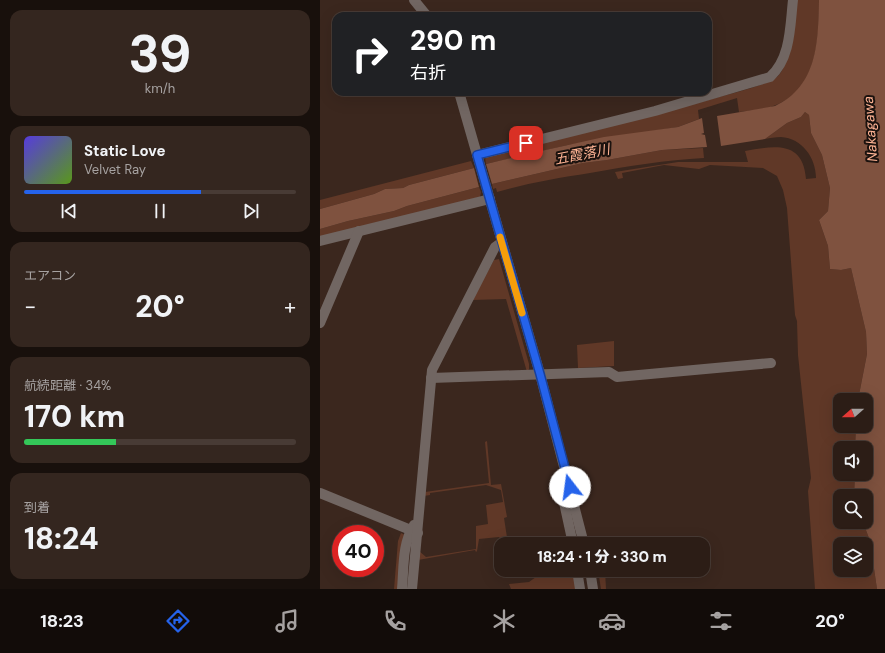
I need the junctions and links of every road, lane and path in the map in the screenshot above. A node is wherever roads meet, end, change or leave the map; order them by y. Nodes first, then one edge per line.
1 (414, 0) edge
2 (793, 0) edge
3 (424, 12) edge
4 (712, 94) edge
5 (460, 96) edge
6 (705, 96) edge
7 (478, 159) junction
8 (488, 194) junction
9 (359, 231) junction
10 (320, 241) edge
11 (502, 242) junction
12 (320, 323) edge
13 (771, 363) dead end
14 (540, 374) junction
15 (431, 378) junction
16 (567, 474) junction
17 (320, 493) edge
18 (414, 532) junction
19 (571, 537) edge
20 (582, 537) edge
21 (578, 577) edge
22 (591, 577) edge
23 (402, 589) edge
24 (412, 589) edge
25 (580, 589) edge
26 (593, 589) edge

1 - 3 street
2 - 4 street
5 - 7 street
6 - 7 street
7 - 8 street
8 - 9 street
8 - 11 street
9 - 10 street
9 - 12 street
11 - 14 street
11 - 15 street
13 - 14 street
14 - 15 street
14 - 16 street
15 - 18 street
16 - 19 street
16 - 20 street
17 - 18 street
18 - 23 street
18 - 24 street
21 - 25 street
22 - 26 street

